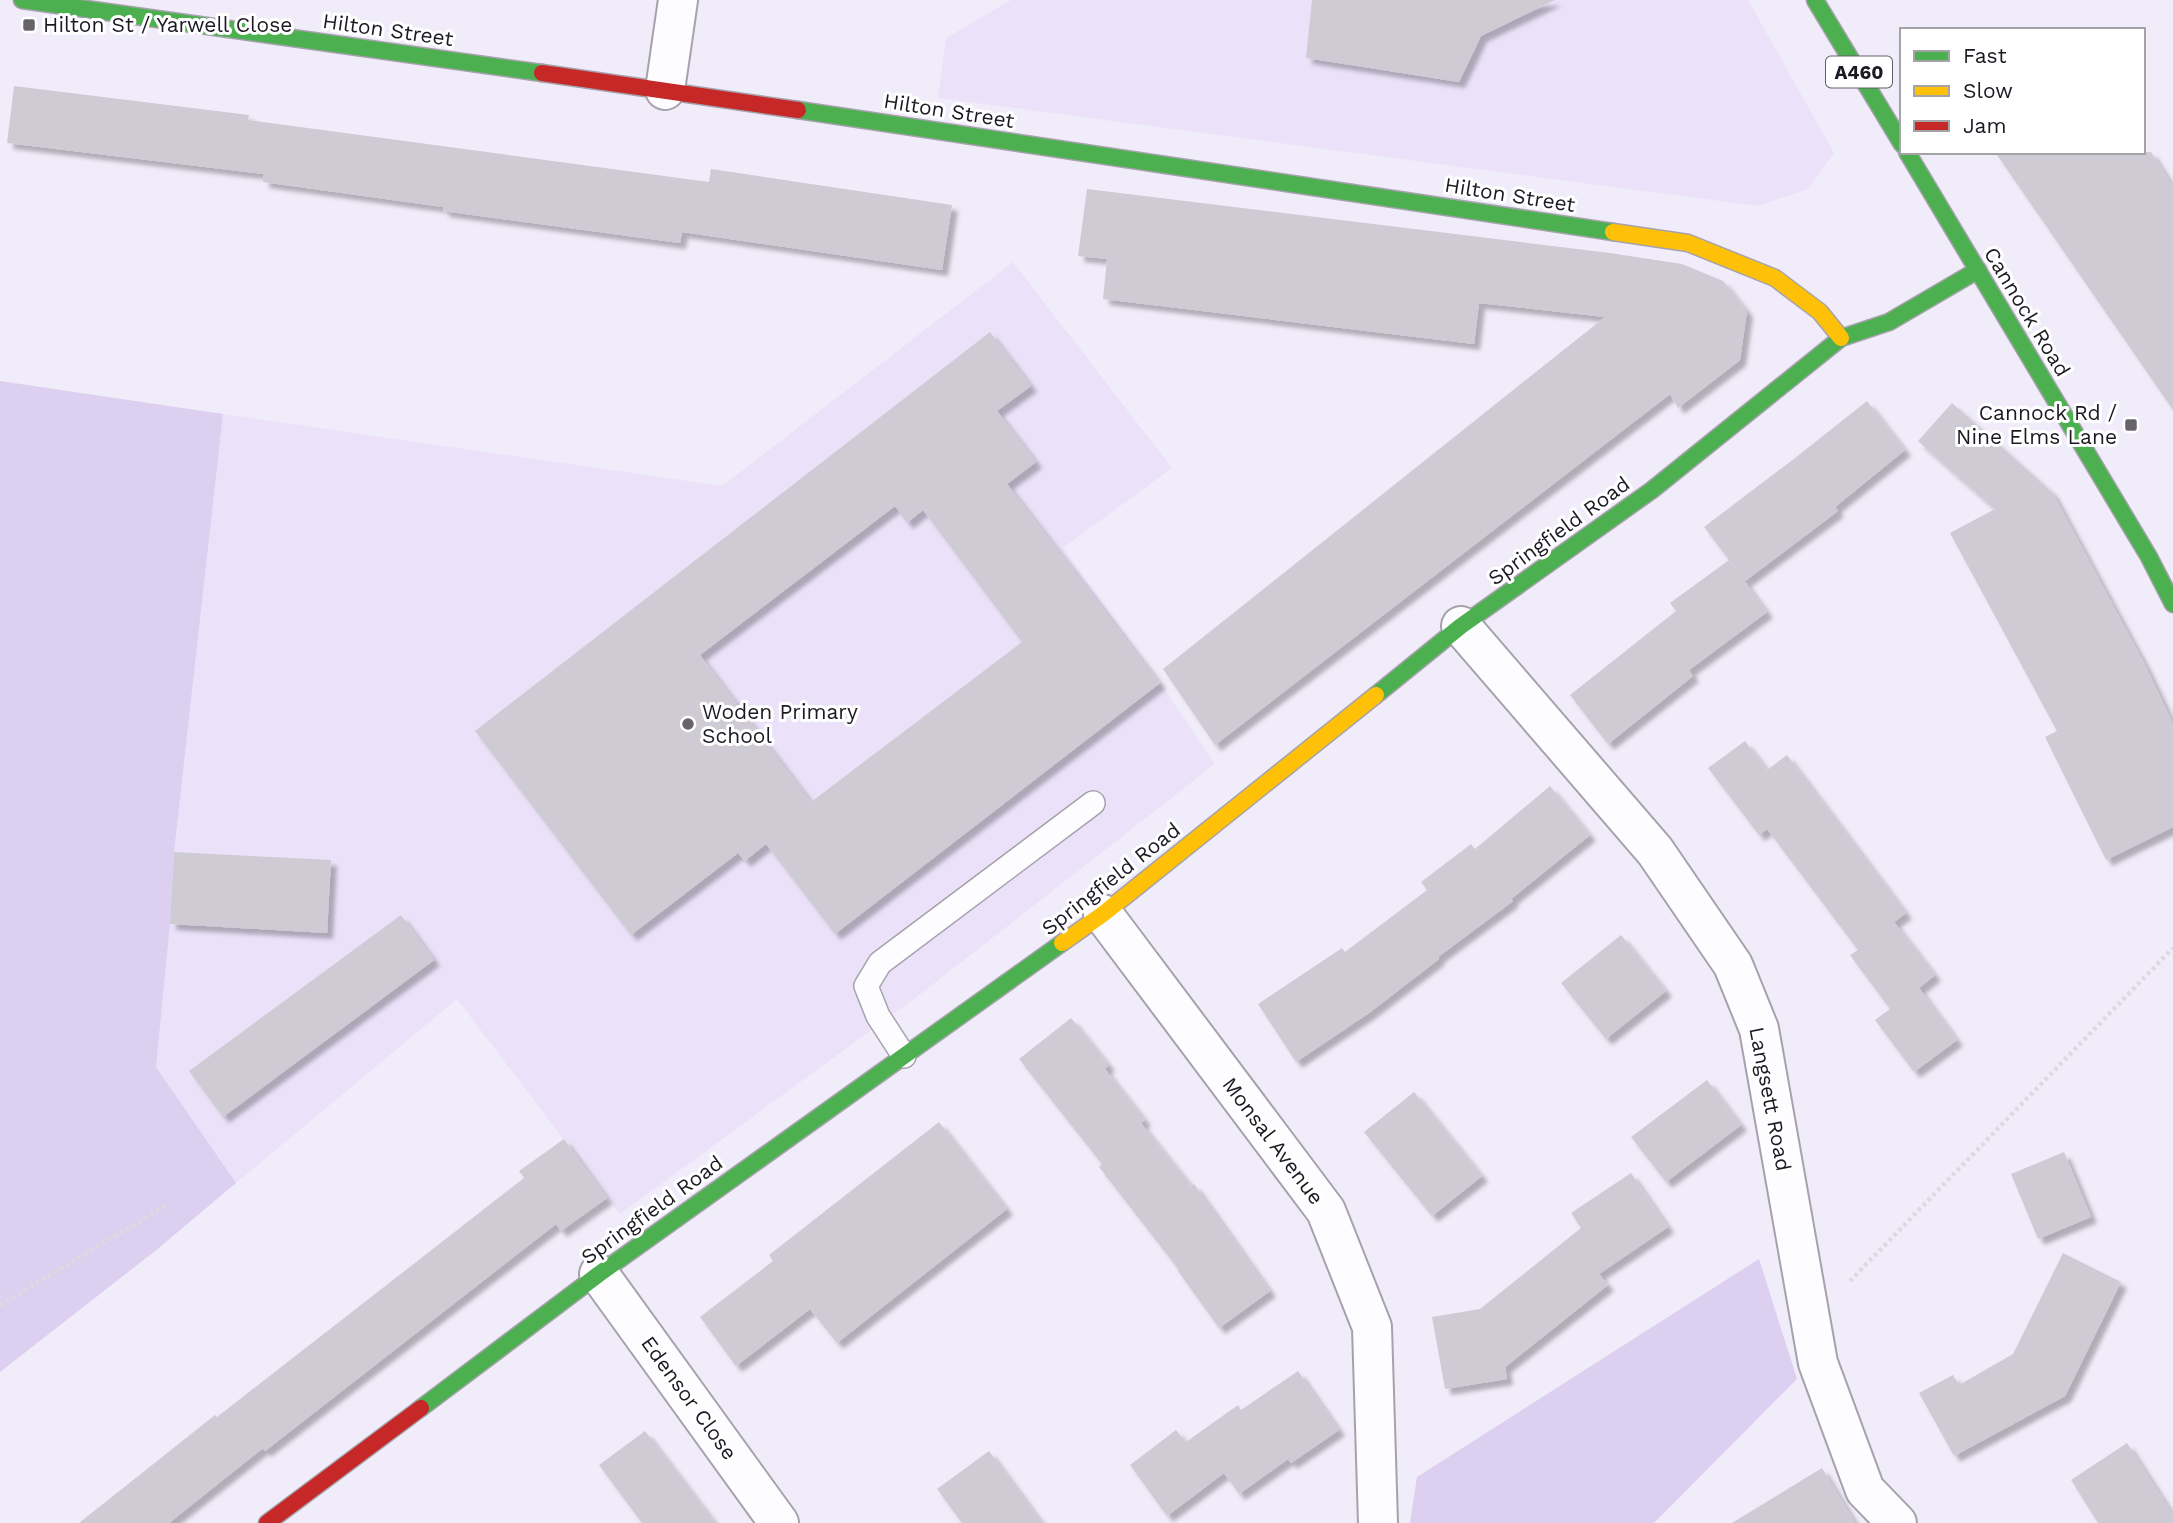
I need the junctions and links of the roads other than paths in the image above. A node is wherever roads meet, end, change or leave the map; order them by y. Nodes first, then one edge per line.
1 (22, 0) edge
2 (678, 0) edge
3 (1816, 0) edge
4 (665, 90) junction
5 (1900, 141) edge
6 (1908, 154) edge
7 (1978, 270) junction
8 (1840, 338) junction
9 (2173, 604) edge
10 (1461, 626) junction
11 (1093, 803) dead end
12 (1103, 914) junction
13 (904, 1056) junction
14 (599, 1274) junction
15 (267, 1523) edge
16 (779, 1523) edge
17 (1378, 1523) edge
18 (1896, 1523) edge

1 - 4 main road, Hilton Street
2 - 4 street
3 - 5 main road, A460
4 - 8 main road, Hilton Street
6 - 7 main road, Cannock Road
7 - 8 main road, Springfield Road
7 - 9 main road, Cannock Road
8 - 10 main road, Springfield Road
10 - 12 main road, Springfield Road
10 - 18 street, Langsett Road
11 - 13 lane
12 - 13 main road, Springfield Road
12 - 17 street, Monsal Avenue
13 - 14 main road, Springfield Road
14 - 15 main road, Springfield Road
14 - 16 street, Edensor Close

